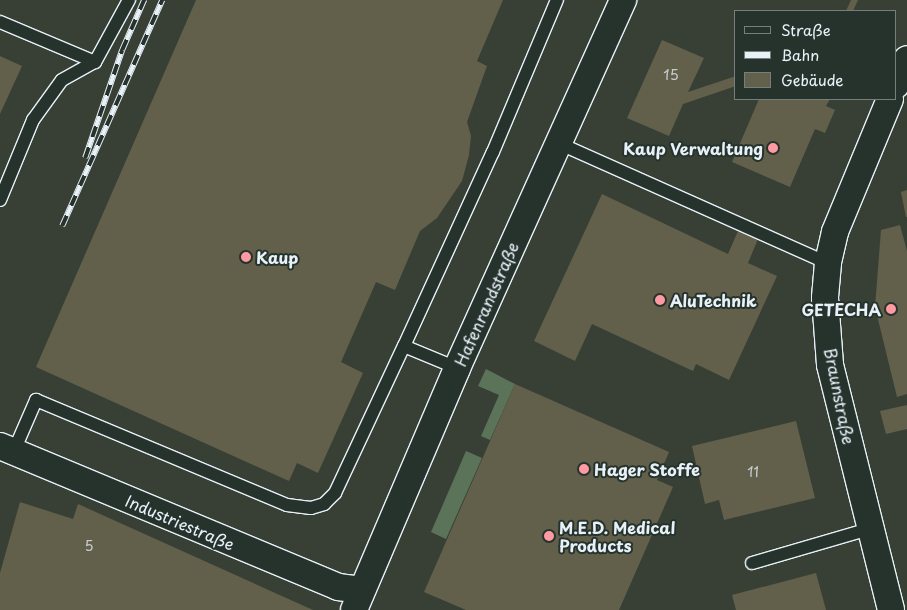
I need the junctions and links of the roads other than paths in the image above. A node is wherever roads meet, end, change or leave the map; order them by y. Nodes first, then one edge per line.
1 (129, 0) edge
2 (557, 0) edge
3 (623, 0) edge
4 (0, 22) edge
5 (907, 59) edge
6 (95, 62) junction
7 (897, 82) edge
8 (890, 100) edge
9 (558, 144) junction
10 (0, 200) edge
11 (828, 262) junction
12 (404, 346) junction
13 (457, 368) junction
14 (7, 449) edge
15 (869, 529) junction
16 (752, 563) dead end
17 (358, 600) edge
18 (891, 610) edge

1 - 6 lane
2 - 12 lane
3 - 9 street, Hafenrandstraße
4 - 6 lane
5 - 7 street
6 - 10 lane
8 - 11 street, Braunstraße
9 - 11 lane
9 - 13 street, Hafenrandstraße
11 - 15 street, Braunstraße
12 - 13 lane
12 - 14 lane
13 - 17 street, Hafenrandstraße
14 - 17 street, Industriestraße
15 - 16 lane
15 - 18 street, Braunstraße

